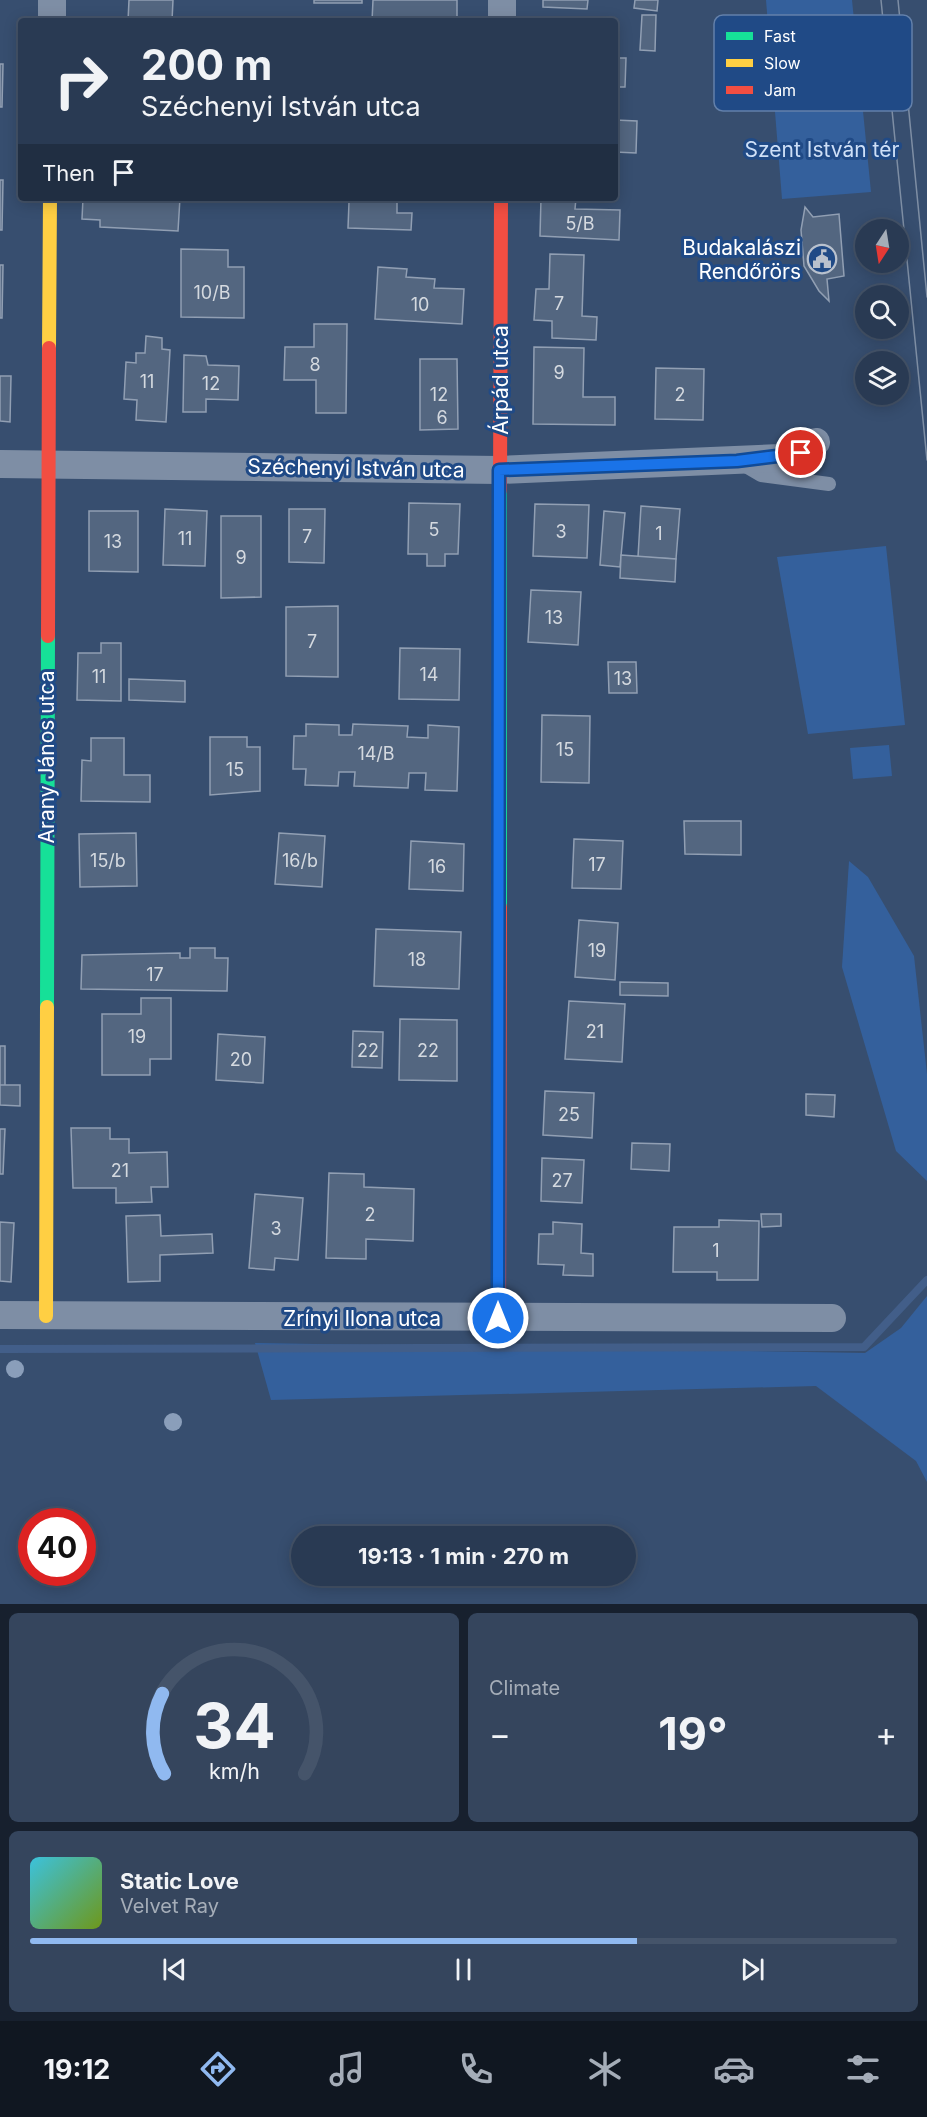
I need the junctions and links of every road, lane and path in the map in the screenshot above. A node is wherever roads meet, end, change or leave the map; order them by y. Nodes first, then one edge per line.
1 (52, 0) edge
2 (502, 0) edge
3 (52, 18) edge
4 (502, 18) edge
5 (50, 201) edge
6 (501, 201) edge
7 (816, 442) dead end
8 (737, 461) junction
9 (0, 464) edge
10 (47, 464) junction
11 (499, 470) junction
12 (830, 484) dead end
13 (0, 1315) edge
14 (46, 1316) junction
15 (498, 1318) junction
16 (832, 1318) dead end

1 - 3 street
2 - 4 street
5 - 10 street, Arany János utca
6 - 11 street, Árpád utca
7 - 8 street, Széchenyi István utca
8 - 11 street, Széchenyi István utca
8 - 12 lane
9 - 10 street, Széchenyi István utca
10 - 11 street, Széchenyi István utca
10 - 14 street, Arany János utca
11 - 15 street, Árpád utca
13 - 14 street, Zrínyi Ilona utca
14 - 15 street, Zrínyi Ilona utca
15 - 16 street, Zrínyi Ilona utca

